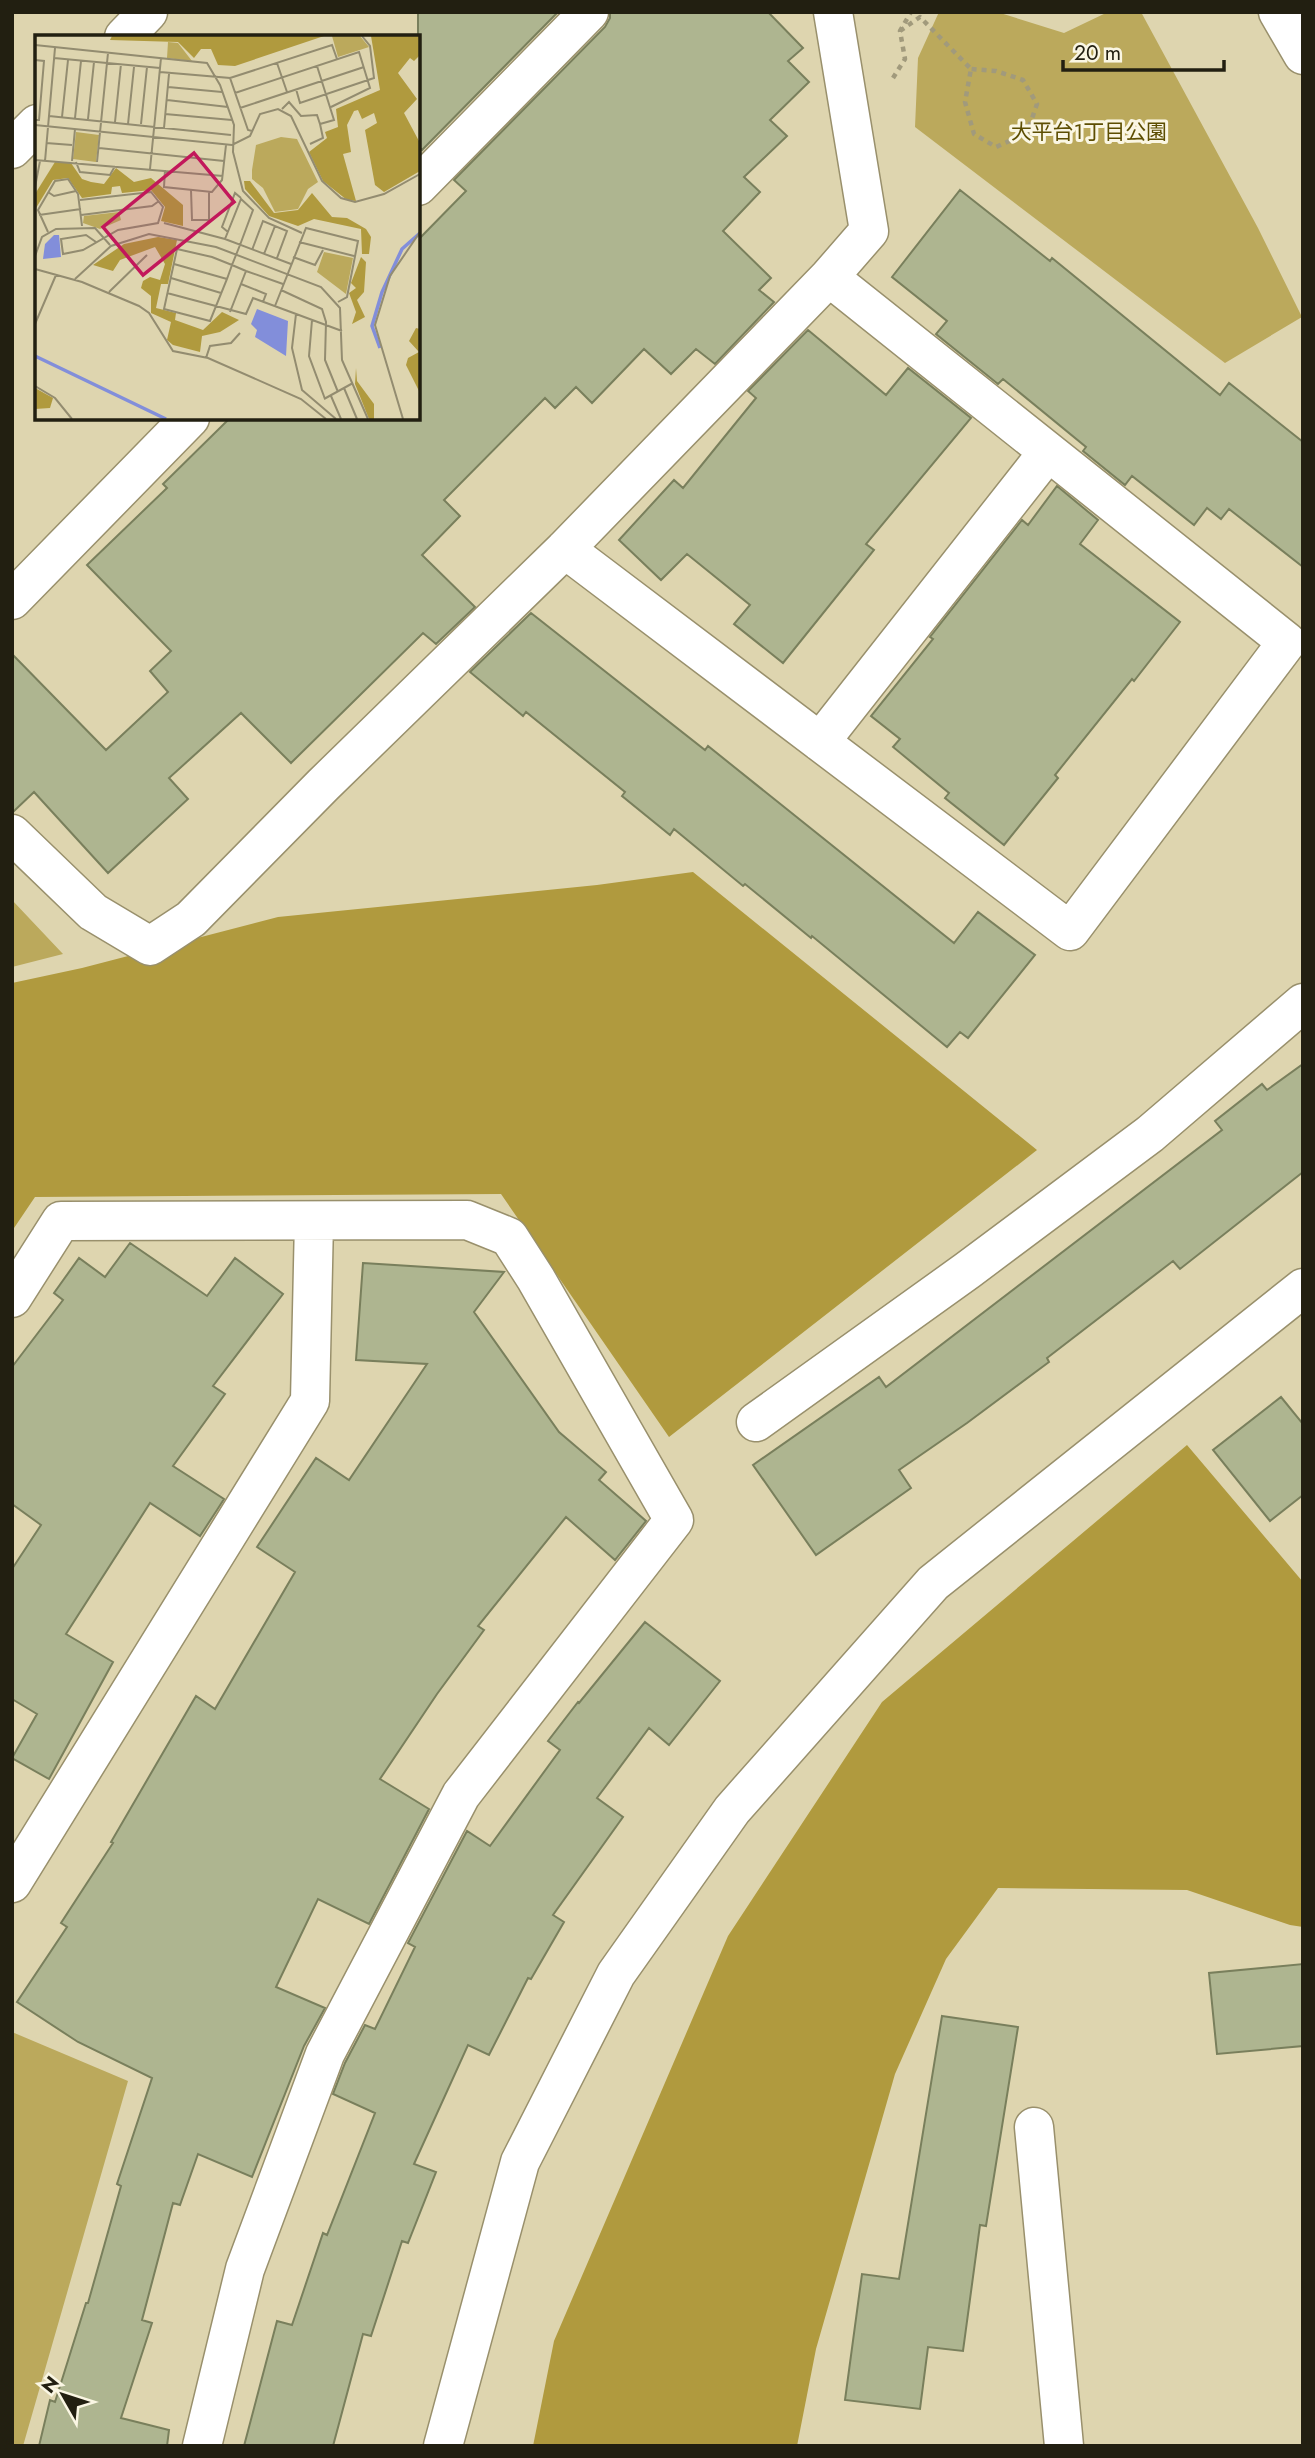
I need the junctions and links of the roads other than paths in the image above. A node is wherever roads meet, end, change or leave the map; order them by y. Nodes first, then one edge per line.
1 (148, 12) edge
2 (589, 12) edge
3 (834, 12) edge
4 (1278, 12) edge
5 (126, 35) edge
6 (1303, 55) edge
7 (35, 126) edge
8 (12, 149) edge
9 (420, 184) edge
10 (829, 277) junction
11 (188, 420) edge
12 (1048, 452) junction
13 (565, 549) junction
14 (12, 600) edge
15 (820, 742) junction
16 (12, 834) edge
17 (1303, 1003) edge
18 (314, 1221) junction
19 (1303, 1287) edge
20 (12, 1298) edge
21 (756, 1422) dead end
22 (12, 1883) edge
23 (1034, 2127) dead end
24 (202, 2446) edge
25 (443, 2446) edge
26 (1064, 2446) edge

1 - 5 street
2 - 9 street
3 - 10 street
4 - 6 street
7 - 8 street
10 - 12 street
10 - 13 street
11 - 14 street
12 - 15 street
12 - 15 street
13 - 15 street
13 - 16 street
17 - 21 street
18 - 20 street
18 - 22 street
18 - 24 street
19 - 25 street
23 - 26 street

